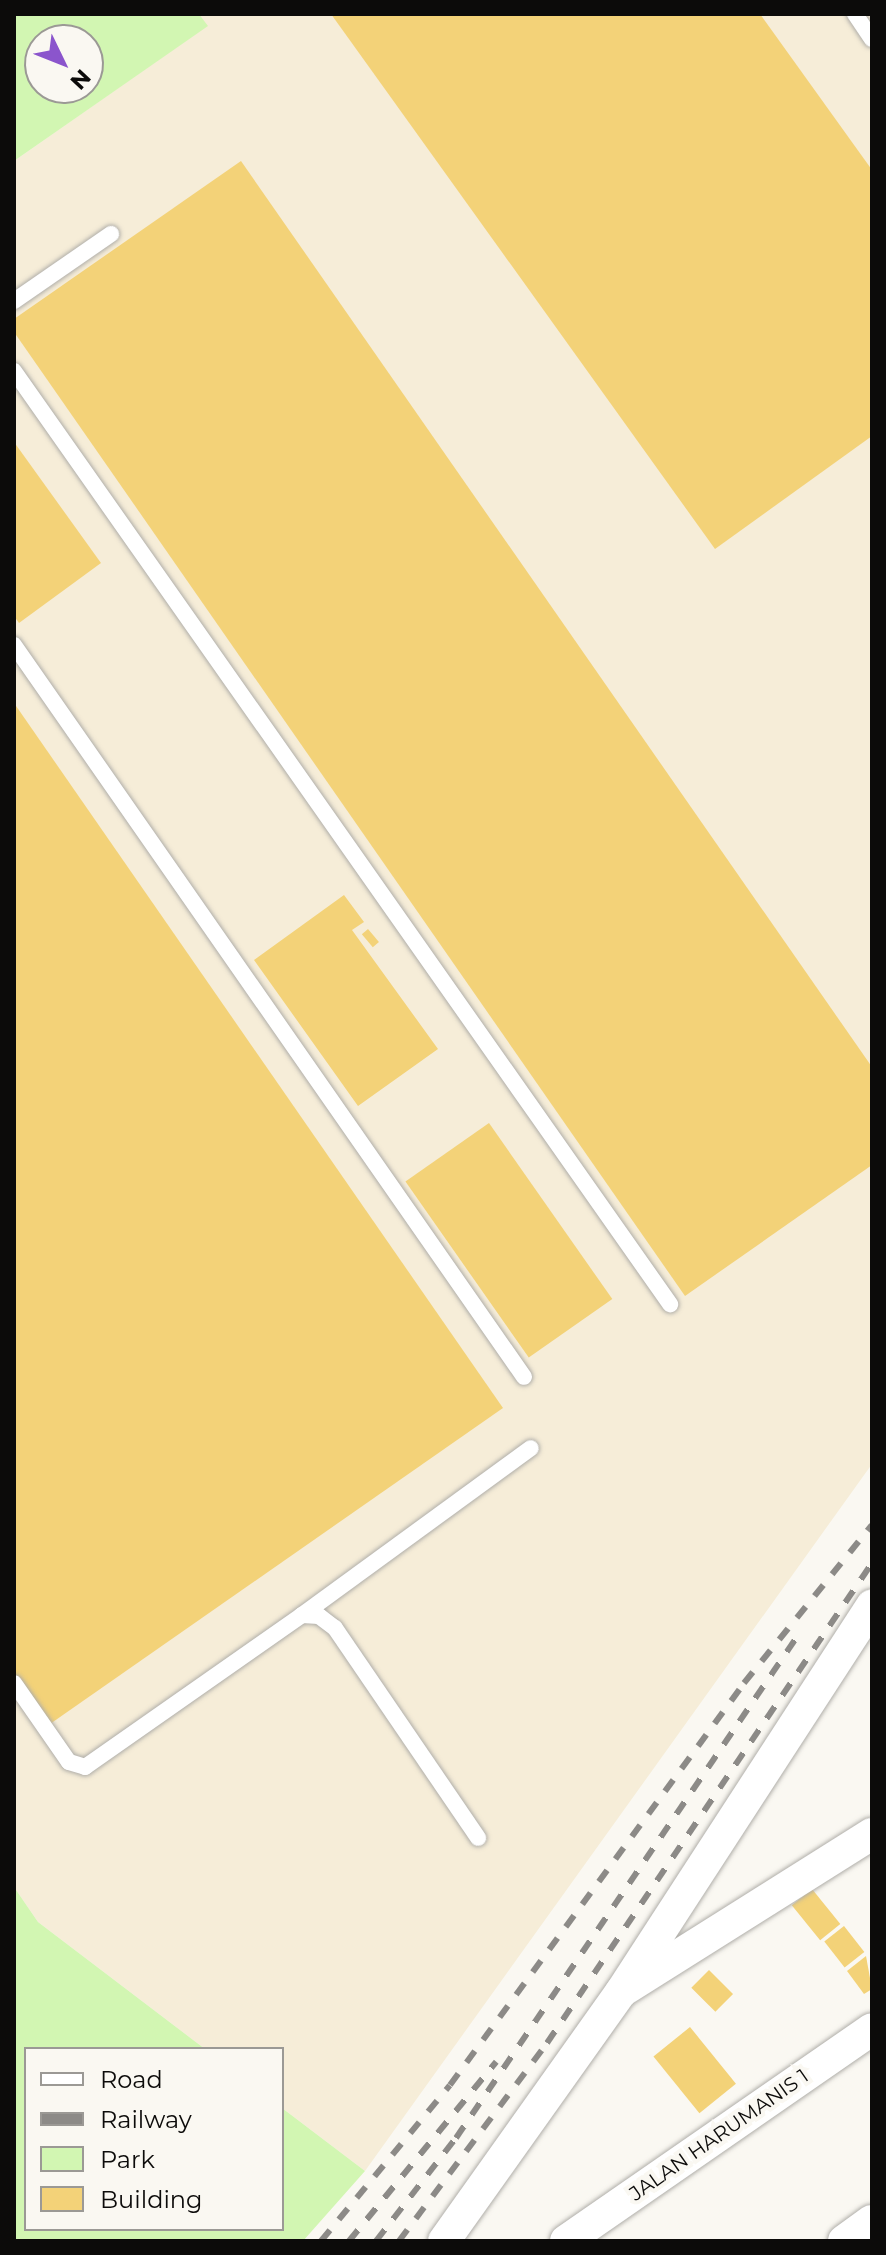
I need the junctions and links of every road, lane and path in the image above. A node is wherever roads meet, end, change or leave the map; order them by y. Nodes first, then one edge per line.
1 (855, 14) edge
2 (872, 39) edge
3 (111, 234) dead end
4 (14, 301) edge
5 (14, 371) edge
6 (14, 645) edge
7 (670, 1304) dead end
8 (524, 1377) dead end
9 (531, 1448) dead end
10 (872, 1605) edge
11 (302, 1615) junction
12 (14, 1683) edge
13 (872, 1834) edge
14 (478, 1838) dead end
15 (621, 1992) junction
16 (872, 2029) edge
17 (872, 2221) edge
18 (456, 2235) edge
19 (566, 2241) edge
20 (844, 2241) edge

1 - 2 lane
3 - 4 lane
5 - 7 lane
6 - 8 lane
9 - 11 lane
10 - 15 street
11 - 12 lane
11 - 14 lane
13 - 15 street
15 - 18 street
16 - 19 street, JALAN HARUMANIS 1
17 - 20 street

